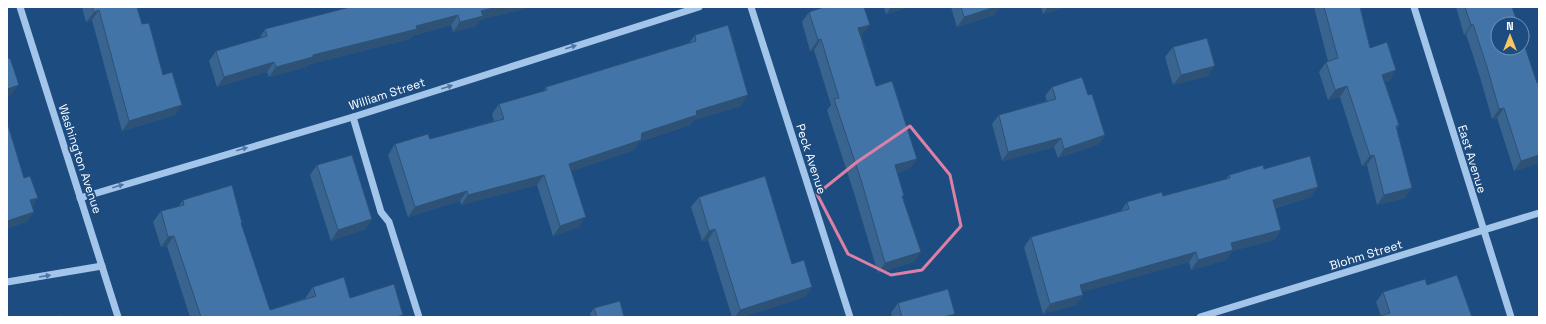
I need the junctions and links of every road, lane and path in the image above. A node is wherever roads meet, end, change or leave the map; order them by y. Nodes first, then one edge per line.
1 (20, 7) edge
2 (698, 7) edge
3 (750, 7) edge
4 (1414, 7) edge
5 (353, 117) junction
6 (80, 198) junction
7 (1539, 213) edge
8 (1483, 230) junction
9 (102, 266) junction
10 (7, 282) edge
11 (118, 317) edge
12 (419, 317) edge
13 (850, 317) edge
14 (1200, 317) edge
15 (1511, 317) edge

1 - 6 street, Washington Avenue
5 -> 2 street, William Street
3 - 13 street, Peck Avenue
4 - 8 street, East Avenue
6 -> 5 street, William Street
5 - 12 street
6 - 9 street, Washington Avenue
7 - 8 street, Blohm Street
8 - 14 street, Blohm Street
8 - 15 street, East Avenue
10 -> 9 street
9 - 11 street, Washington Avenue

